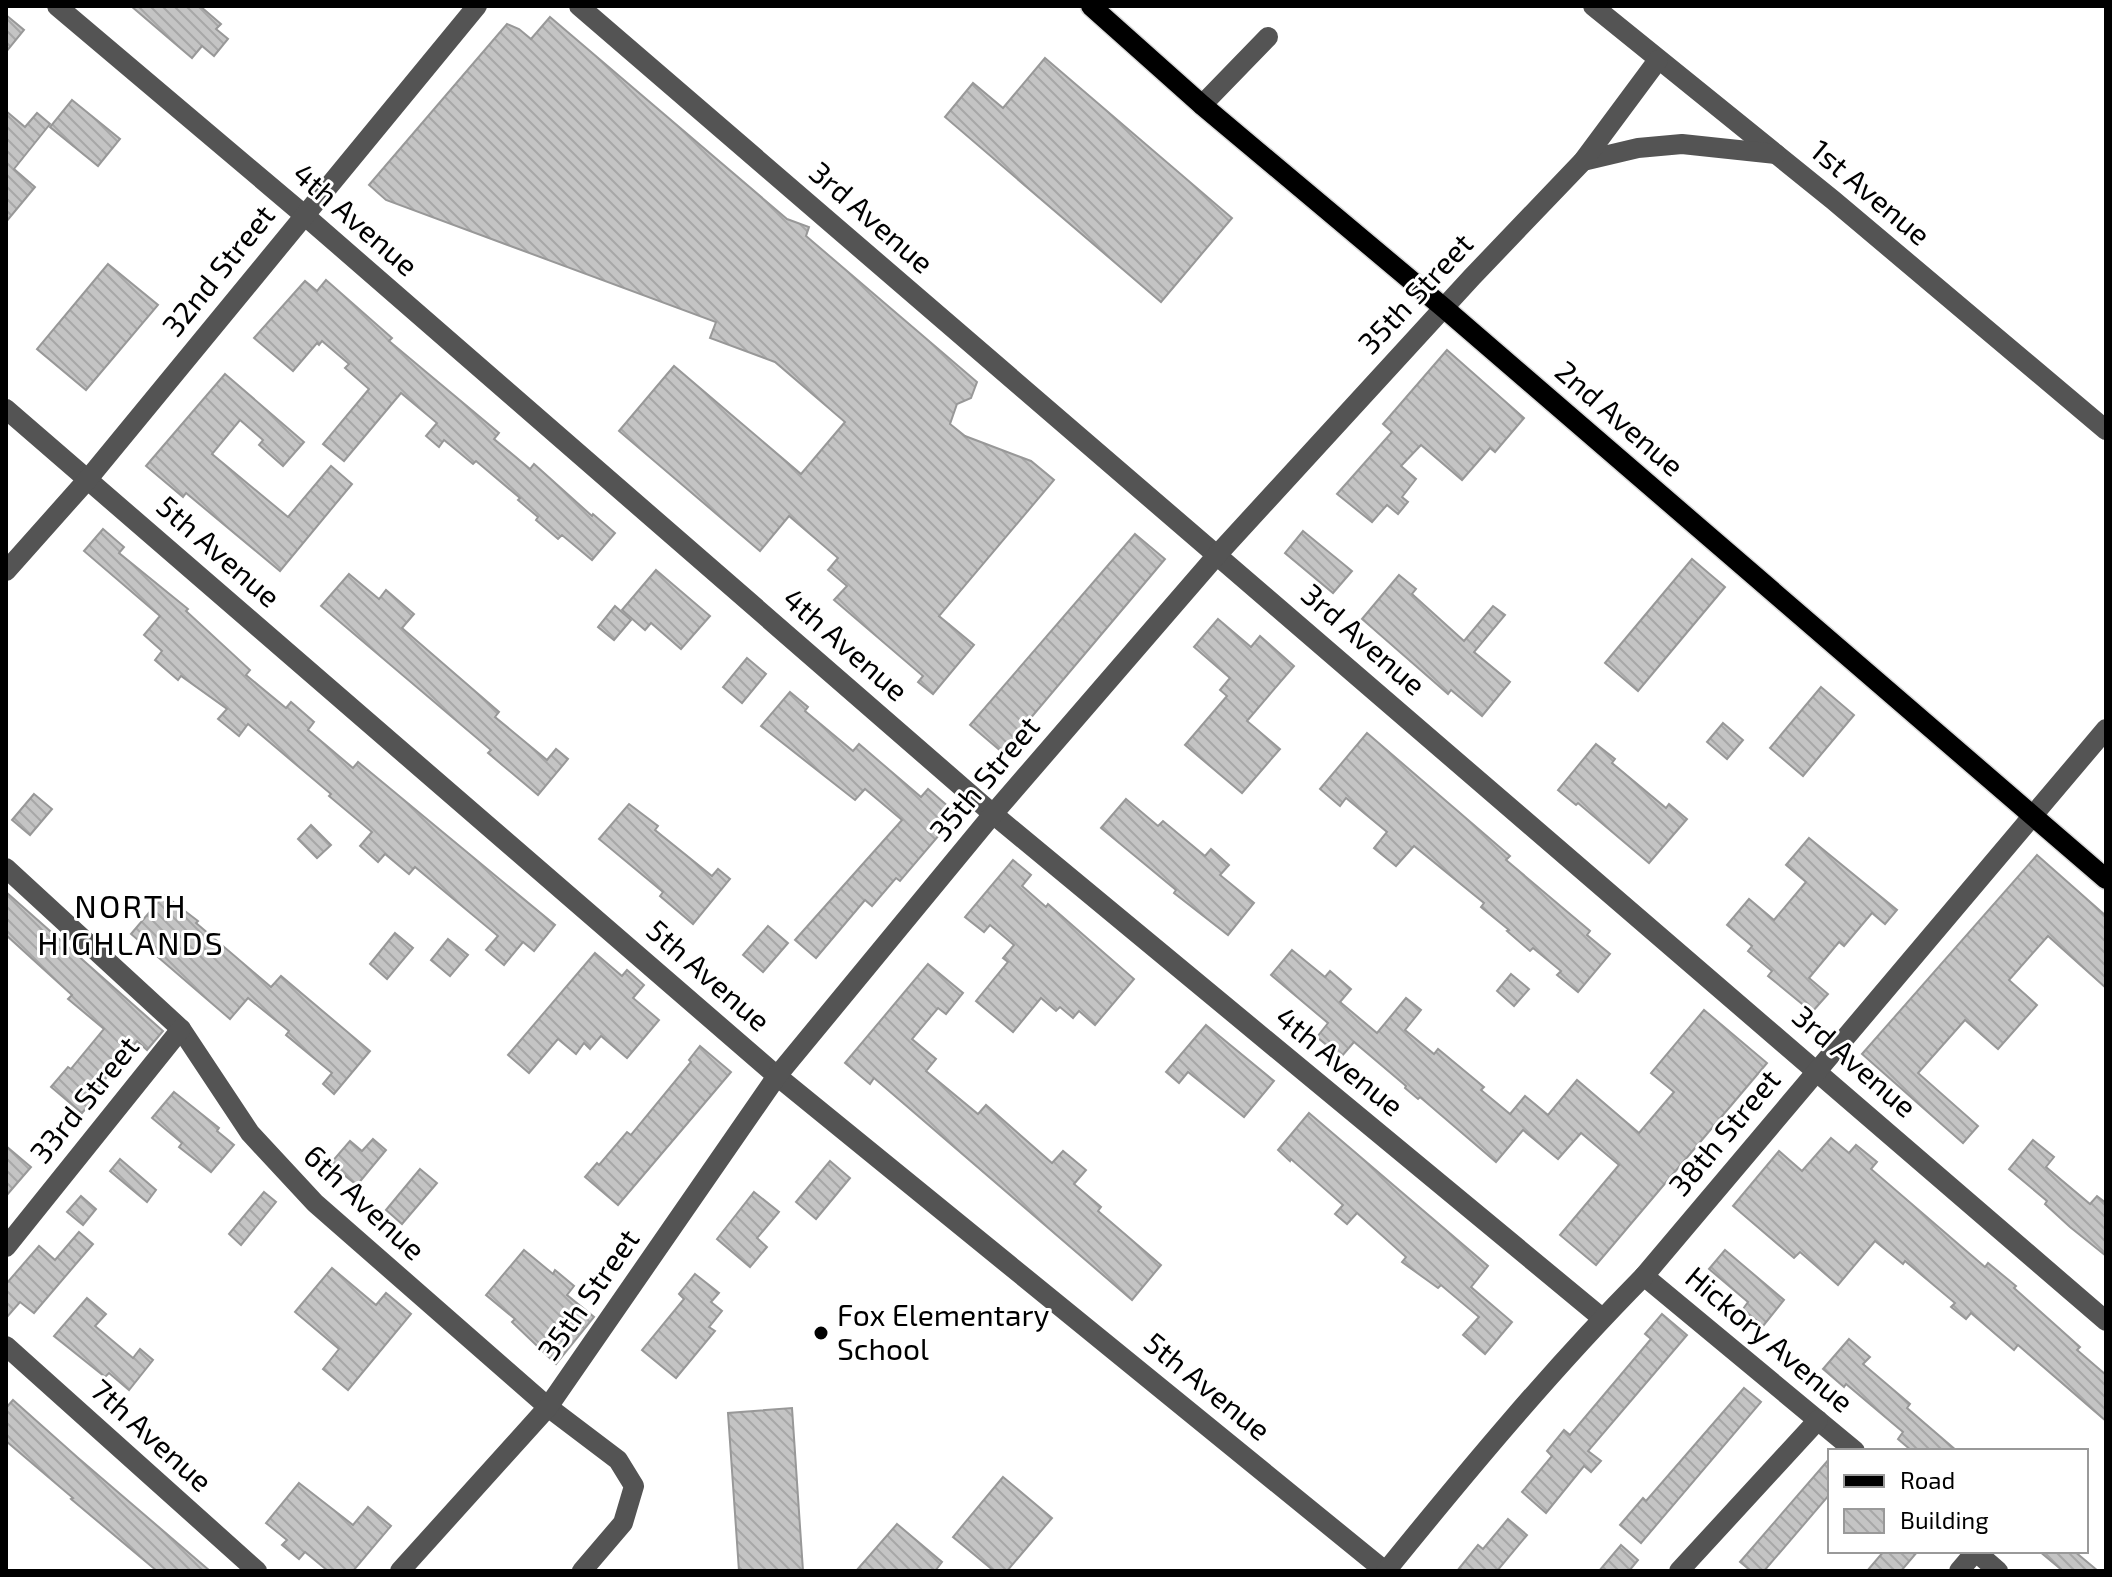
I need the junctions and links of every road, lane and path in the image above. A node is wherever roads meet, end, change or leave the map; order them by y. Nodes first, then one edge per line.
1 (57, 6) edge
2 (477, 6) edge
3 (579, 6) edge
4 (1091, 6) edge
5 (1593, 6) edge
6 (1268, 37) dead end
7 (1658, 60) junction
8 (1202, 105) junction
9 (1776, 154) junction
10 (1583, 161) junction
11 (303, 214) junction
12 (1444, 308) junction
13 (6, 409) edge
14 (2106, 430) edge
15 (88, 479) junction
16 (1217, 555) junction
17 (6, 571) edge
18 (2106, 729) edge
19 (993, 814) junction
20 (2033, 816) junction
21 (6, 868) edge
22 (2106, 879) edge
23 (181, 1029) junction
24 (1818, 1070) junction
25 (777, 1076) junction
26 (6, 1247) edge
27 (1644, 1276) junction
28 (1602, 1318) junction
29 (2106, 1321) edge
30 (6, 1346) edge
31 (548, 1407) junction
32 (1818, 1420) junction
33 (1853, 1449) edge
34 (1974, 1553) edge
35 (1978, 1553) edge
36 (257, 1571) edge
37 (400, 1571) edge
38 (582, 1571) edge
39 (1386, 1571) edge
40 (1679, 1571) edge
41 (1959, 1571) edge
42 (1998, 1571) edge

1 - 11 street, 4th Avenue
2 - 11 street, 32nd Street
3 - 16 street, 3rd Avenue
4 - 8 main road, 2nd Avenue
5 - 7 street, 1st Avenue
6 - 8 street
7 - 9 street, 1st Avenue
7 - 10 street, 35th Street
8 - 12 main road, 2nd Avenue
9 - 10 street
9 - 14 street, 1st Avenue
10 - 12 street, 35th Street
11 - 15 street, 32nd Street
11 - 19 street, 4th Avenue
12 - 16 street, 35th Street
12 - 20 main road, 2nd Avenue
13 - 15 street, 5th Avenue
15 - 17 street, 32nd Street
15 - 25 street, 5th Avenue
16 - 19 street, 35th Street
16 - 24 street, 3rd Avenue
18 - 20 street, 38th Street
19 - 25 street, 35th Street
19 - 28 street, 4th Avenue
20 - 22 main road, 2nd Avenue
20 - 24 street, 38th Street
21 - 23 street, 6th Avenue
23 - 26 street, 33rd Street
23 - 31 street, 6th Avenue
24 - 27 street, 38th Street
24 - 29 street, 3rd Avenue
25 - 31 street, 35th Street
25 - 39 street, 5th Avenue
27 - 28 street, 38th Street
27 - 32 street, Hickory Avenue
28 - 39 street, 38th Street
30 - 36 street, 7th Avenue
31 - 37 street, 35th Street
31 - 38 street, 6th Avenue
32 - 33 street, Hickory Avenue
32 - 40 street
34 - 41 street
35 - 42 street

